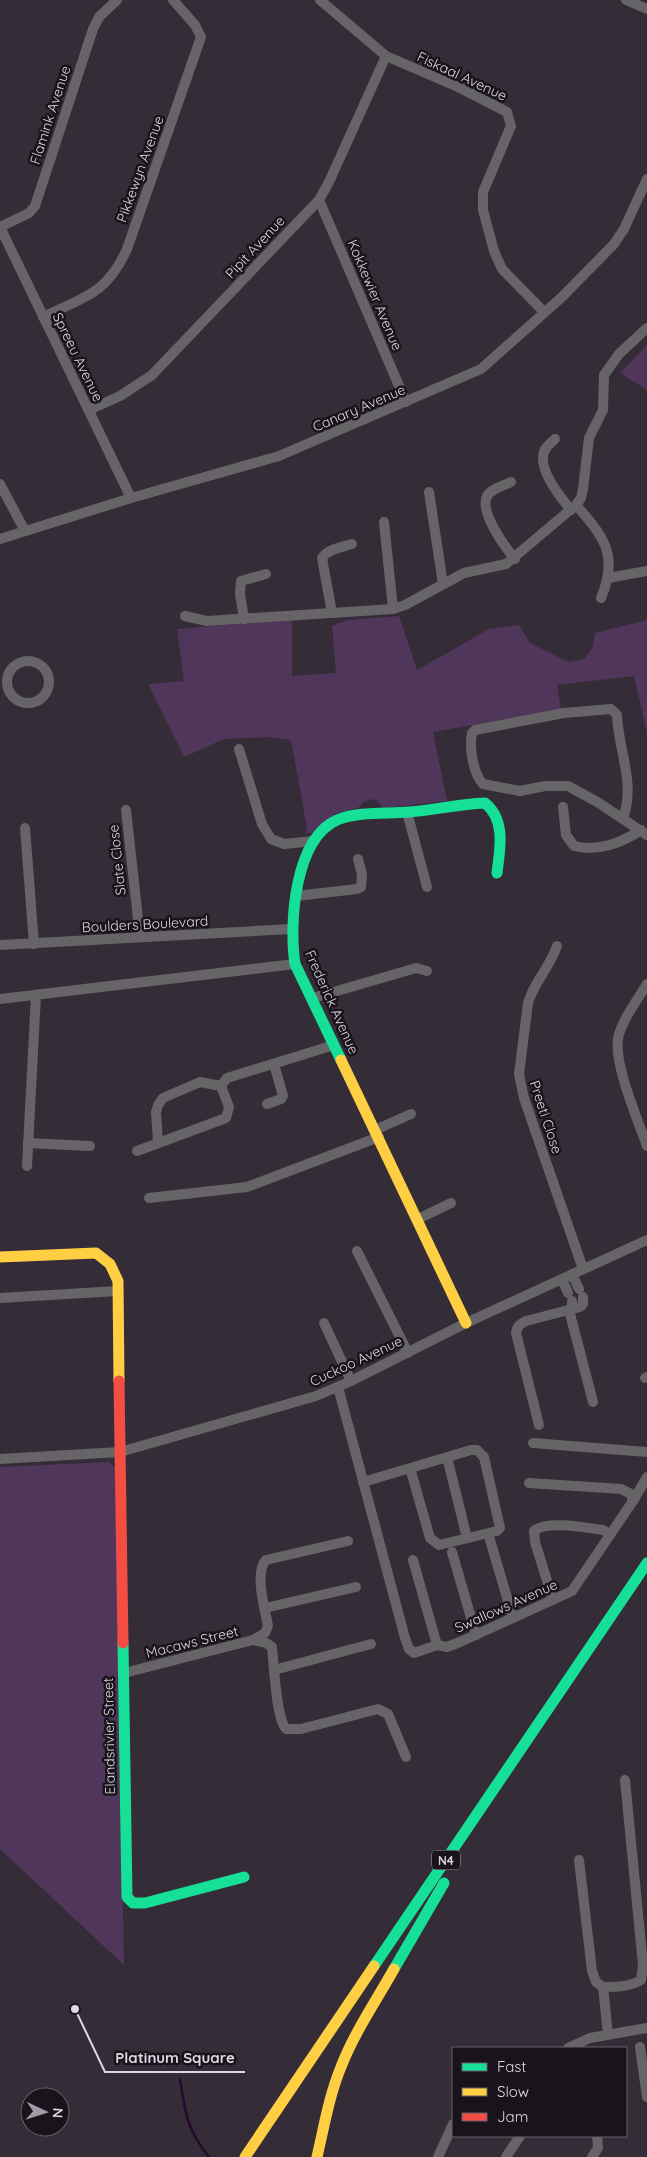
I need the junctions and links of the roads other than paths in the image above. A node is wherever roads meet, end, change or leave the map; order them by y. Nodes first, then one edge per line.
1 (116, 0) edge
2 (172, 0) edge
3 (320, 0) edge
4 (626, 0) edge
5 (647, 9) edge
6 (386, 56) junction
7 (647, 179) edge
8 (319, 200) junction
9 (0, 227) edge
10 (544, 312) junction
11 (43, 317) junction
12 (647, 328) edge
13 (406, 402) junction
14 (89, 410) junction
15 (554, 439) dead end
16 (511, 482) dead end
17 (0, 484) edge
18 (429, 492) dead end
19 (131, 498) junction
20 (574, 508) junction
21 (384, 522) dead end
22 (25, 531) junction
23 (0, 539) edge
24 (352, 544) dead end
25 (515, 559) junction
26 (647, 572) edge
27 (266, 574) dead end
28 (608, 578) junction
29 (444, 584) junction
30 (601, 598) dead end
31 (393, 609) junction
32 (332, 613) junction
33 (185, 616) dead end
34 (244, 619) junction
35 (4, 690) edge
36 (239, 749) dead end
37 (563, 807) dead end
38 (126, 810) dead end
39 (408, 812) junction
40 (623, 818) junction
41 (25, 828) dead end
42 (644, 832) edge
43 (313, 841) junction
44 (358, 859) dead end
45 (497, 873) dead end
46 (427, 887) dead end
47 (296, 896) junction
48 (292, 929) junction
49 (140, 937) junction
50 (34, 944) junction
51 (0, 945) edge
52 (557, 946) dead end
53 (296, 964) junction
54 (427, 970) dead end
55 (647, 984) edge
56 (36, 996) junction
57 (313, 998) junction
58 (0, 999) edge
59 (334, 1045) junction
60 (274, 1064) junction
61 (221, 1086) junction
62 (267, 1104) dead end
63 (412, 1114) dead end
64 (645, 1131) edge
65 (377, 1134) junction
66 (28, 1143) junction
67 (158, 1143) junction
68 (90, 1146) dead end
69 (647, 1146) edge
70 (137, 1151) dead end
71 (27, 1166) dead end
72 (148, 1198) dead end
73 (451, 1203) dead end
74 (418, 1219) junction
75 (647, 1240) edge
76 (357, 1251) dead end
77 (0, 1257) edge
78 (583, 1269) junction
79 (572, 1274) junction
80 (562, 1278) junction
81 (118, 1291) junction
82 (0, 1298) edge
83 (570, 1302) junction
84 (324, 1323) dead end
85 (466, 1323) junction
86 (408, 1353) junction
87 (351, 1382) junction
88 (338, 1387) junction
89 (593, 1402) dead end
90 (539, 1424) dead end
91 (533, 1443) dead end
92 (120, 1452) junction
93 (647, 1452) edge
94 (446, 1457) junction
95 (0, 1459) edge
96 (410, 1468) junction
97 (647, 1477) edge
98 (363, 1482) junction
99 (529, 1483) dead end
100 (633, 1501) junction
101 (609, 1536) junction
102 (467, 1538) junction
103 (490, 1540) dead end
104 (348, 1541) dead end
105 (452, 1552) dead end
106 (413, 1560) dead end
107 (647, 1563) edge
108 (356, 1587) dead end
109 (553, 1600) junction
110 (264, 1608) junction
111 (513, 1618) junction
112 (476, 1636) junction
113 (253, 1640) junction
114 (371, 1644) dead end
115 (437, 1645) junction
116 (274, 1670) junction
117 (124, 1674) junction
118 (406, 1757) dead end
119 (625, 1780) dead end
120 (491, 1794) junction
121 (579, 1860) dead end
122 (244, 1877) dead end
123 (603, 1987) junction
124 (647, 2028) edge
125 (608, 2034) junction
126 (571, 2047) edge
127 (640, 2047) dead end
128 (647, 2097) edge
129 (452, 2126) edge
130 (519, 2137) edge
131 (597, 2137) edge
132 (245, 2157) edge
133 (317, 2157) edge
134 (438, 2157) edge
135 (506, 2157) edge
136 (592, 2157) edge

1 - 9 street, Flamink Avenue
2 - 11 street, Pikkewyn Avenue
3 - 6 street, Fiskaal Avenue
4 - 5 street
6 - 8 street, Pipit Avenue
6 - 10 street, Fiskaal Avenue
7 - 10 street, Canary Avenue
8 - 13 street, Kokkewier Avenue
8 - 14 street, Pipit Avenue
9 - 11 street, Spreeu Avenue
10 - 13 street, Canary Avenue
11 - 14 street, Spreeu Avenue
12 - 20 street
13 - 19 street, Canary Avenue
14 - 19 street, Spreeu Avenue
15 - 20 street
16 - 25 street
17 - 22 street
18 - 29 street
19 - 22 street, Canary Avenue
20 - 25 street
20 - 28 street
21 - 31 street
22 - 23 street, Canary Avenue
24 - 32 street
25 - 29 street
26 - 28 street
27 - 34 street
28 - 30 street
29 - 31 street
31 - 32 street
32 - 34 street
33 - 34 street
35 - 35 street
36 - 43 street
37 - 42 street
38 - 49 street, Slate Close
39 - 43 main road, Frederick Avenue
39 - 45 main road, Frederick Avenue
39 - 46 street
40 - 40 street
40 - 42 street
41 - 50 street
43 - 47 main road, Frederick Avenue
44 - 47 street
47 - 48 main road, Frederick Avenue
48 - 49 street, Boulders Boulevard
48 - 53 main road, Frederick Avenue
49 - 50 street, Boulders Boulevard
50 - 51 street, Boulders Boulevard
52 - 78 street, Preeti Close
53 - 56 street
53 - 57 main road, Frederick Avenue
54 - 57 street
55 - 64 street
56 - 58 street
56 - 66 street
57 - 59 main road, Frederick Avenue
59 - 60 street
59 - 65 main road, Frederick Avenue
60 - 61 street
60 - 62 street
61 - 67 street
61 - 67 street
63 - 65 street
64 - 69 street
65 - 72 street
65 - 74 main road, Frederick Avenue
66 - 68 street
66 - 71 street
67 - 70 street
73 - 74 street
74 - 85 main road, Frederick Avenue
75 - 78 street, Cuckoo Avenue
76 - 86 street
77 - 81 main road, Elandsrivier Street
78 - 79 street, Cuckoo Avenue
79 - 80 street, Cuckoo Avenue
79 - 83 street
80 - 83 street
80 - 85 street, Cuckoo Avenue
81 - 82 street
81 - 92 main road, Elandsrivier Street
83 - 89 street
83 - 90 street
84 - 87 street
85 - 86 street, Cuckoo Avenue
86 - 87 street, Cuckoo Avenue
87 - 88 street, Cuckoo Avenue
88 - 92 street, Cuckoo Avenue
88 - 98 street, Swallows Avenue
91 - 93 street
92 - 95 street, Cuckoo Avenue
92 - 117 main road, Elandsrivier Street
94 - 96 street
94 - 102 street
94 - 102 street
96 - 98 street
96 - 102 street
97 - 100 street, Swallows Avenue
98 - 115 street, Swallows Avenue
99 - 100 street
100 - 101 street, Swallows Avenue
101 - 109 street, Swallows Avenue
101 - 109 street
103 - 111 street
104 - 110 street
105 - 112 street
106 - 115 street
107 - 120 main road, N4
108 - 110 street
109 - 111 street, Swallows Avenue
110 - 113 street, Macaws Street
111 - 112 street, Swallows Avenue
112 - 115 street, Swallows Avenue
113 - 116 street
113 - 117 street, Macaws Street
114 - 116 street
116 - 118 street
117 - 122 main road, Elandsrivier Street
119 - 123 street
120 - 132 main road, N4
120 - 133 main road
121 - 123 street
123 - 125 street
124 - 125 street
125 - 126 street
127 - 128 street
129 - 134 street
130 - 135 street
131 - 136 street

